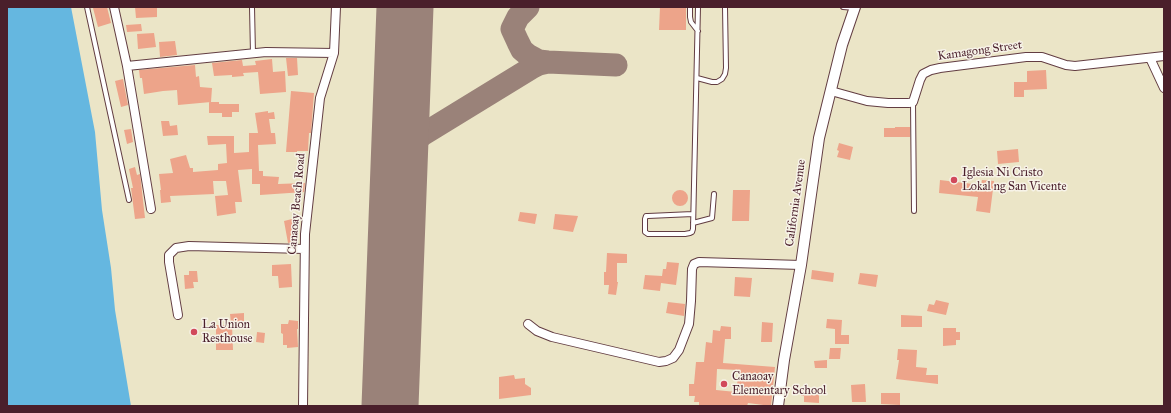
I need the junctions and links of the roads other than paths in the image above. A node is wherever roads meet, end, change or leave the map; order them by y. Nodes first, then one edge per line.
1 (87, 7) edge
2 (114, 7) edge
3 (252, 7) edge
4 (336, 7) edge
5 (690, 7) edge
6 (698, 7) edge
7 (725, 7) edge
8 (843, 7) edge
9 (855, 7) edge
10 (698, 31) junction
11 (334, 53) junction
12 (253, 54) junction
13 (1164, 56) edge
14 (1150, 58) junction
15 (127, 66) junction
16 (697, 78) junction
17 (1164, 88) edge
18 (830, 92) junction
19 (913, 102) junction
20 (714, 194) dead end
21 (129, 200) dead end
22 (151, 209) dead end
23 (914, 211) dead end
24 (693, 214) junction
25 (693, 223) junction
26 (304, 249) junction
27 (801, 265) junction
28 (178, 315) dead end
29 (528, 324) dead end
30 (303, 406) edge
31 (778, 406) edge

1 - 21 lane
2 - 15 street
3 - 12 lane
4 - 11 street, Canaoay Beach Road
5 - 10 lane
6 - 10 lane
7 - 16 lane
8 - 9 lane
9 - 18 street, California Avenue
10 - 16 lane
11 - 12 street
11 - 26 street, Canaoay Beach Road
12 - 15 street
13 - 14 street, Kamagong Street
14 - 17 street
14 - 19 street, Kamagong Street
15 - 22 street
16 - 24 lane
18 - 19 street
18 - 27 street, California Avenue
19 - 23 lane
20 - 25 lane
24 - 25 lane
24 - 25 lane
26 - 28 street
26 - 30 street, Canaoay Beach Road
27 - 29 street
27 - 31 street, California Avenue

